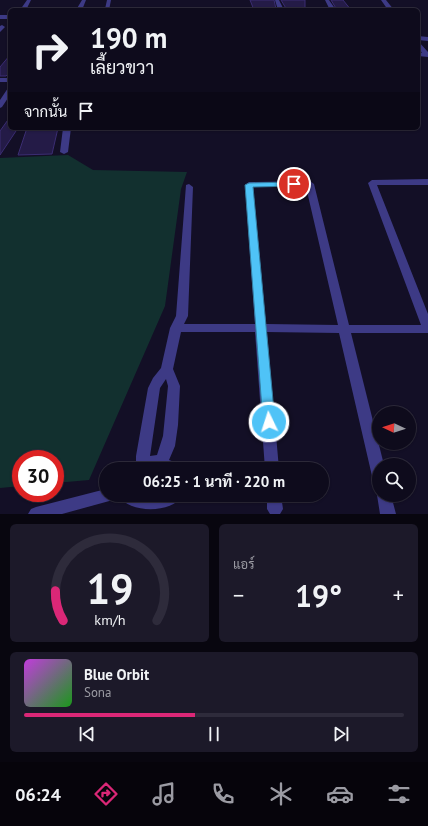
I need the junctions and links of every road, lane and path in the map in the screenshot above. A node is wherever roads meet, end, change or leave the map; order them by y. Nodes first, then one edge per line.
1 (383, 0) edge
2 (389, 8) edge
3 (420, 45) edge
4 (428, 55) edge
5 (8, 92) edge
6 (0, 106) edge
7 (67, 130) edge
8 (64, 152) dead end
9 (428, 182) edge
10 (189, 187) dead end
11 (176, 328) junction
12 (262, 328) junction
13 (428, 328) edge
14 (344, 329) junction
15 (167, 369) junction
16 (375, 458) edge
17 (161, 461) joint
18 (143, 462) edge
19 (156, 462) edge
20 (272, 462) edge
21 (99, 497) edge
22 (134, 502) edge
23 (167, 502) edge
24 (385, 502) edge
25 (36, 514) edge
26 (388, 514) edge

1 - 2 street
3 - 4 street
5 - 6 street
7 - 8 street
9 - 13 street
10 - 11 street
11 - 12 street
11 - 15 street
12 - 14 street
12 - 14 street
12 - 20 street
13 - 14 street
14 - 16 street
15 - 17 street
15 - 18 street
17 - 19 street
21 - 25 street
22 - 23 street
24 - 26 street

